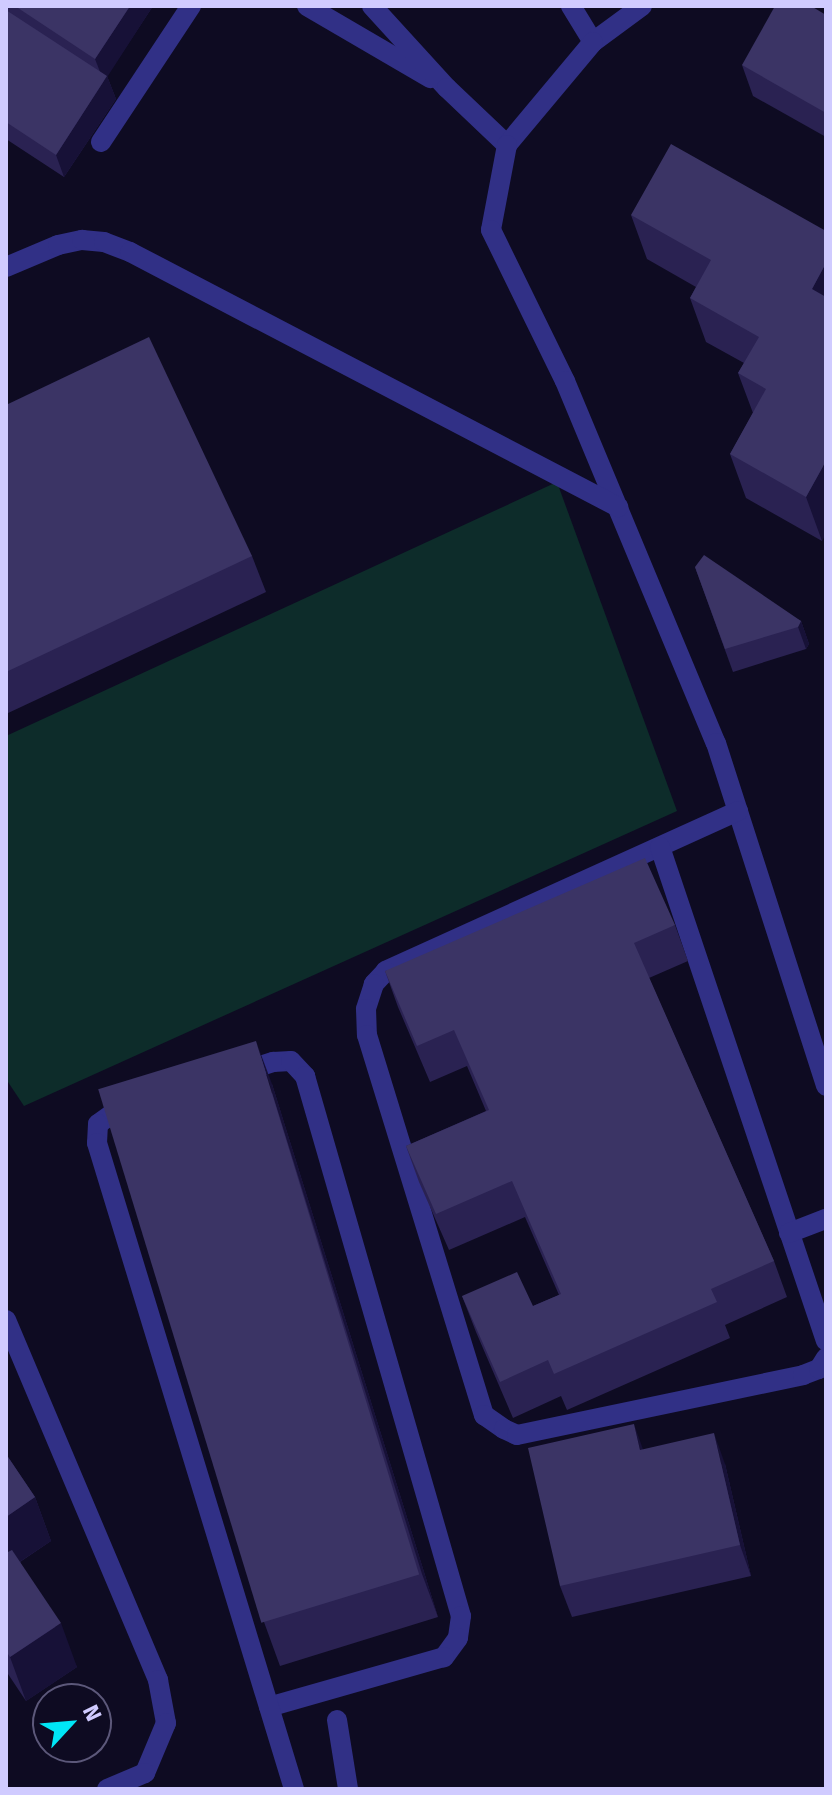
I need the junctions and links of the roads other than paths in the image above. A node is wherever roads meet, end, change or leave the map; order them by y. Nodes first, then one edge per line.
1 (191, 6) edge
2 (307, 6) edge
3 (372, 6) edge
4 (571, 6) edge
5 (642, 6) edge
6 (593, 42) junction
7 (447, 88) junction
8 (101, 142) dead end
9 (507, 145) junction
10 (6, 267) edge
11 (618, 507) junction
12 (738, 811) junction
13 (660, 847) junction
14 (216, 1080) edge
15 (826, 1086) edge
16 (145, 1102) edge
17 (826, 1219) edge
18 (789, 1233) junction
19 (6, 1320) edge
20 (826, 1341) edge
21 (826, 1358) edge
22 (269, 1707) junction
23 (337, 1720) dead end
24 (107, 1789) edge
25 (294, 1789) edge
26 (348, 1789) edge

1 - 8 street
2 - 7 street
3 - 7 street
4 - 6 street
5 - 6 street
6 - 9 street
7 - 9 street
9 - 11 street
10 - 11 street
11 - 12 street
12 - 13 street
12 - 15 street
13 - 18 street
13 - 21 street
14 - 22 street
16 - 22 street
17 - 18 street
18 - 20 street
19 - 24 street
22 - 25 street
23 - 26 street

